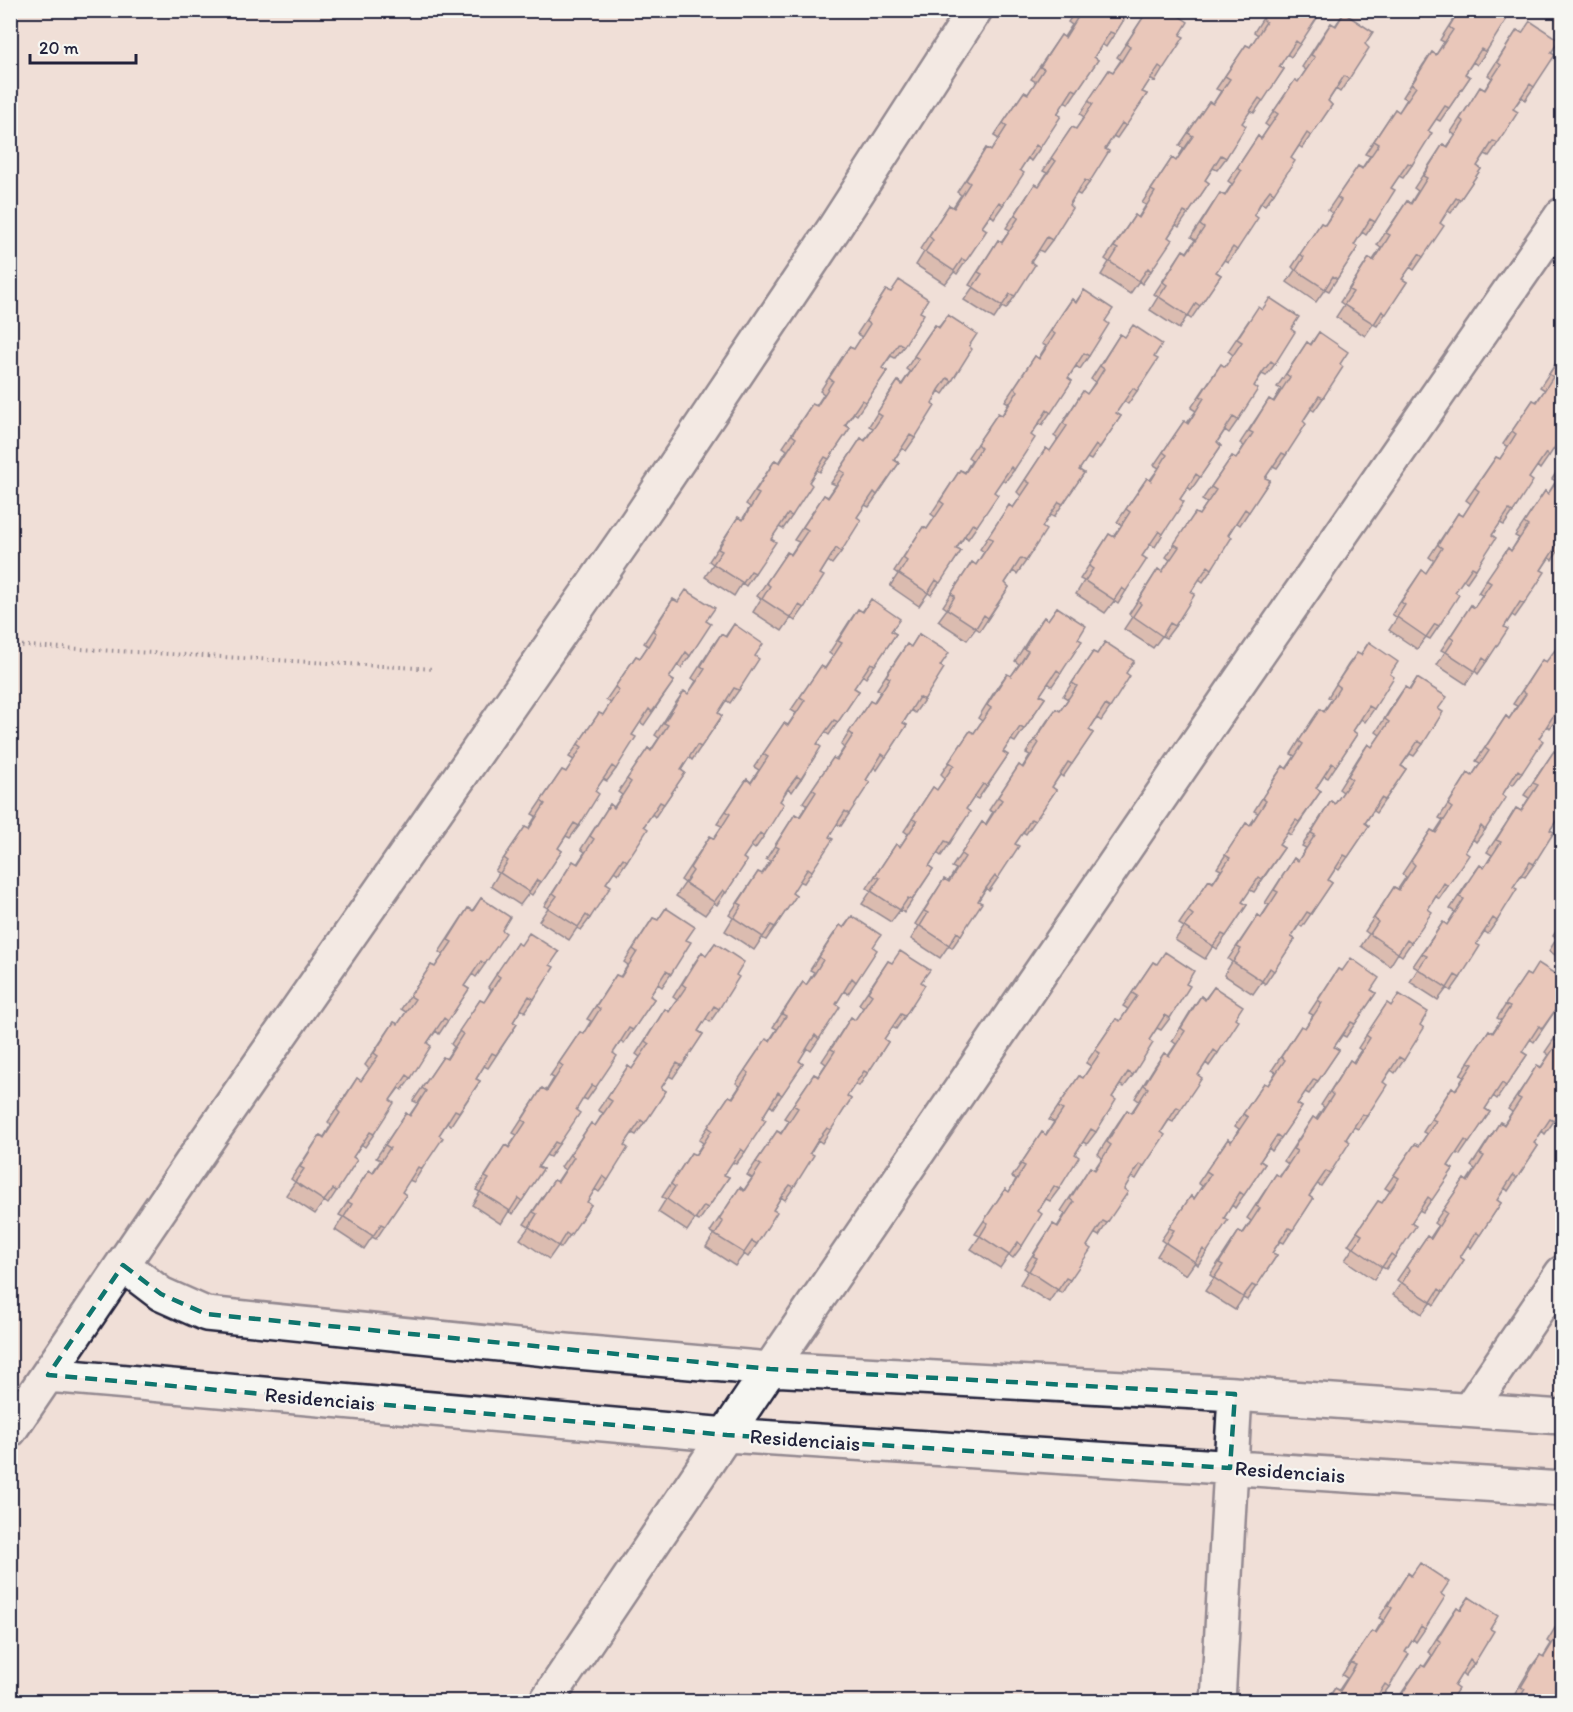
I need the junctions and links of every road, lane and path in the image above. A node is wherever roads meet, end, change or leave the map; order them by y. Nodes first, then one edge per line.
1 (975, 10) edge
2 (1563, 215) edge
3 (10, 645) edge
4 (435, 669) dead end
5 (123, 1266) junction
6 (1563, 1273) edge
7 (770, 1369) junction
8 (48, 1375) junction
9 (1235, 1394) junction
10 (1470, 1410) junction
11 (1563, 1417) edge
12 (10, 1430) edge
13 (727, 1435) junction
14 (1230, 1468) junction
15 (1563, 1490) edge
16 (546, 1701) edge
17 (1218, 1701) edge

1 - 5 street
2 - 7 street
3 - 4 path
5 - 7 street
5 - 8 street
6 - 10 street
7 - 9 street
7 - 13 street
8 - 12 street
8 - 13 street, Residenciais
9 - 10 street
9 - 14 street
10 - 11 street
13 - 14 street, Residenciais
13 - 16 street
14 - 15 street, Residenciais
14 - 17 street

